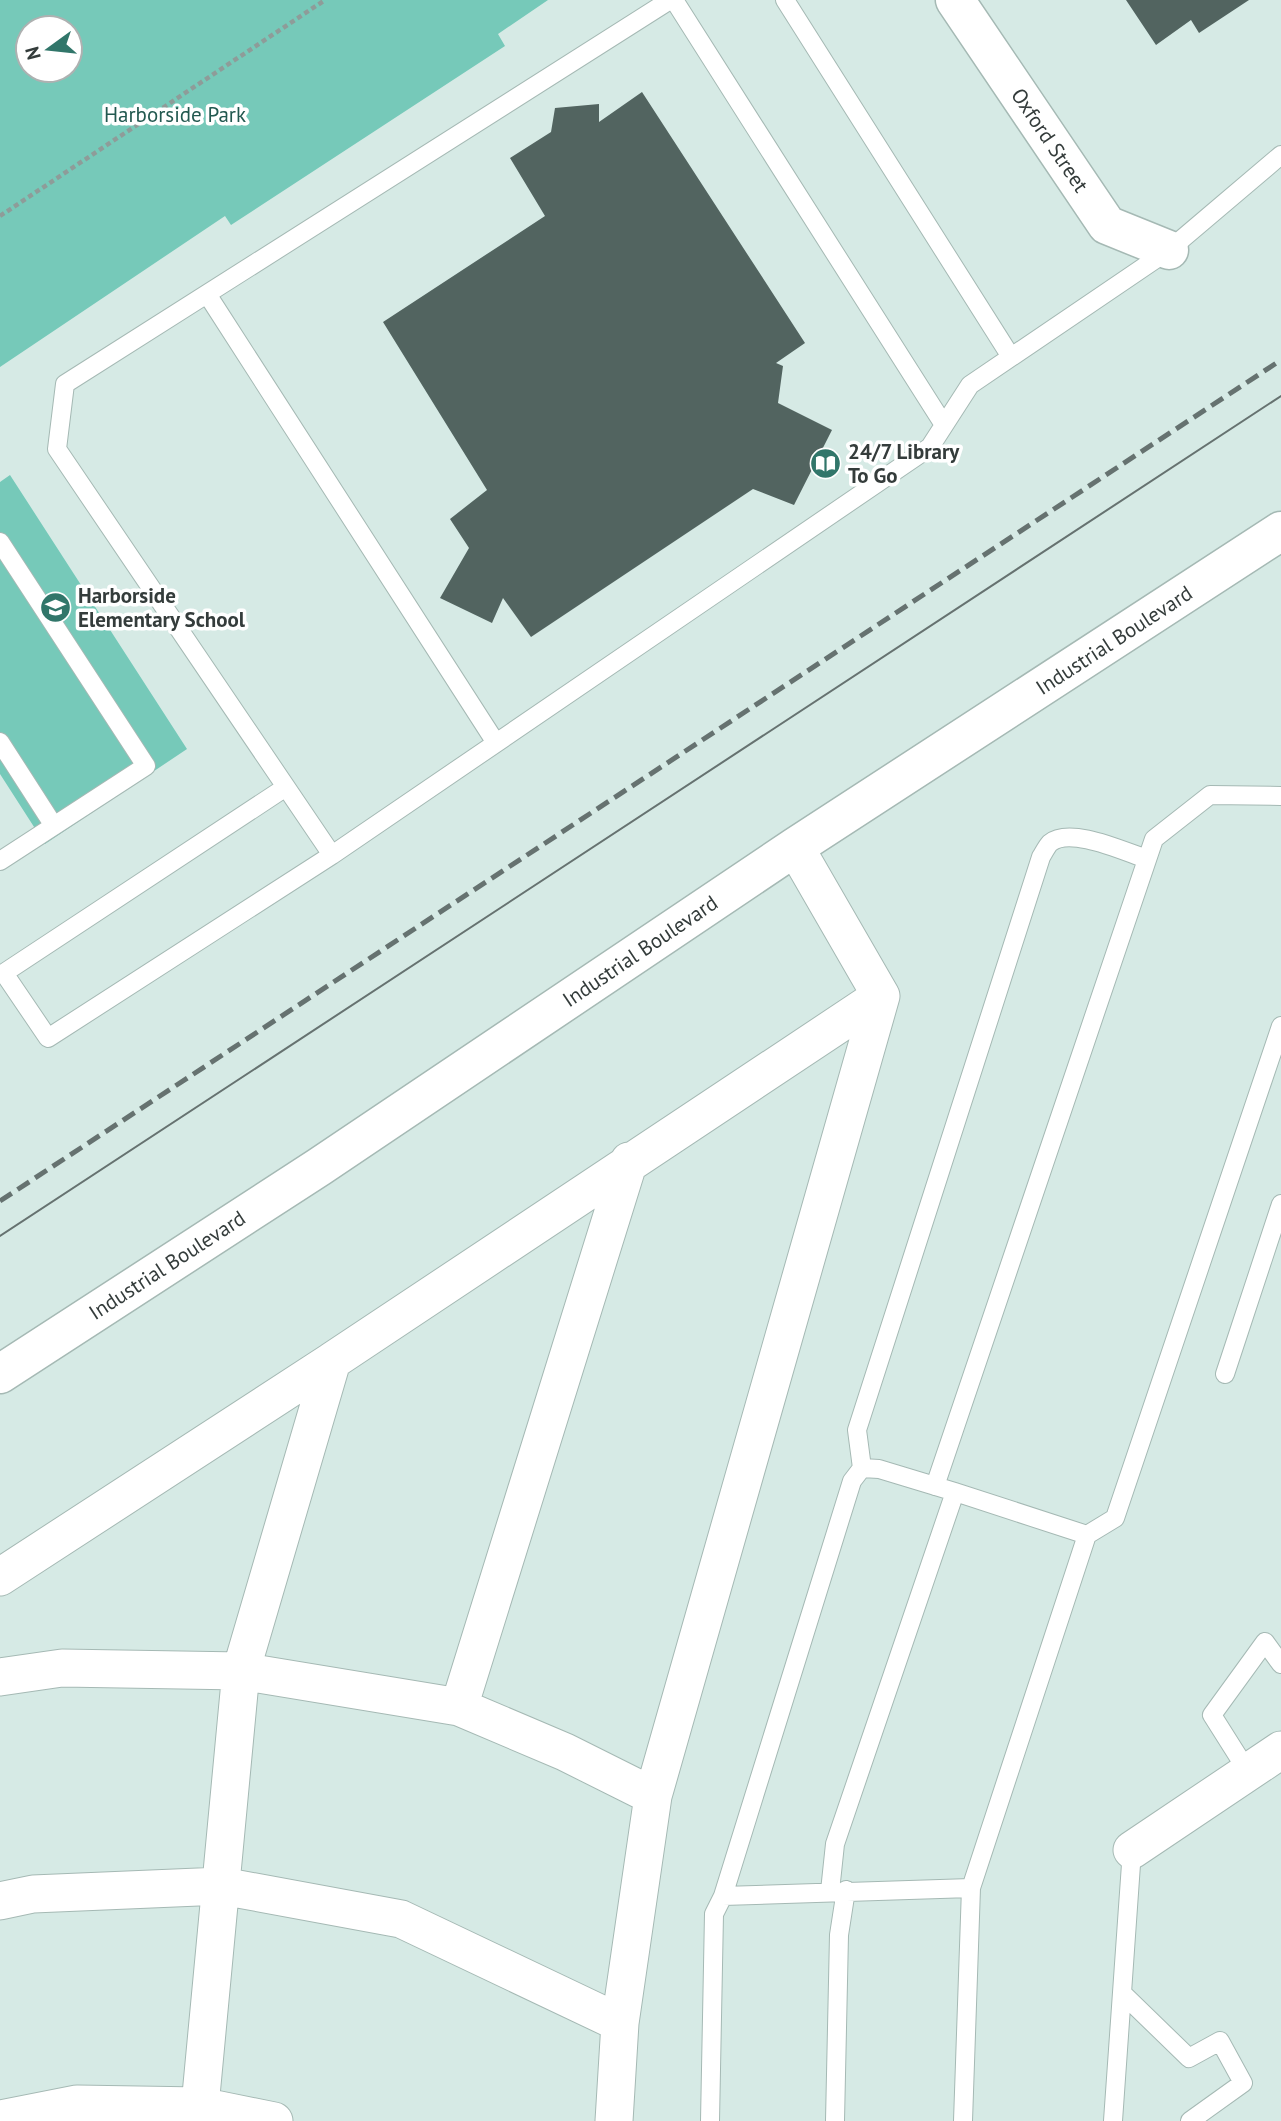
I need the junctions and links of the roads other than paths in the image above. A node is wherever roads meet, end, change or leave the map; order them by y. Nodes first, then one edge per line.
1 (672, 0) edge
2 (785, 0) edge
3 (955, 0) edge
4 (1281, 155) edge
5 (1169, 250) junction
6 (207, 294) junction
7 (1012, 356) junction
8 (944, 425) junction
9 (1281, 531) edge
10 (0, 541) edge
11 (0, 742) edge
12 (496, 743) junction
13 (286, 788) junction
14 (1281, 796) edge
15 (54, 826) junction
16 (795, 847) junction
17 (332, 855) junction
18 (1147, 859) junction
19 (0, 861) edge
20 (881, 996) junction
21 (1281, 1026) edge
22 (629, 1161) junction
23 (1281, 1204) edge
24 (332, 1361) junction
25 (0, 1374) edge
26 (1225, 1374) dead end
27 (862, 1468) junction
28 (934, 1486) junction
29 (955, 1492) junction
30 (1087, 1535) junction
31 (0, 1577) edge
32 (1281, 1664) edge
33 (241, 1671) junction
34 (0, 1678) edge
35 (459, 1707) junction
36 (1281, 1750) edge
37 (1248, 1772) junction
38 (653, 1796) junction
39 (1132, 1850) joint
40 (222, 1886) junction
41 (971, 1888) junction
42 (838, 1891) junction
43 (723, 1896) junction
44 (0, 1901) edge
45 (1122, 1993) junction
46 (620, 2023) junction
47 (200, 2106) junction
48 (0, 2119) edge
49 (274, 2121) edge
50 (614, 2121) edge
51 (710, 2121) edge
52 (835, 2121) edge
53 (963, 2121) edge
54 (1113, 2121) edge
55 (1191, 2121) edge

1 - 6 lane
1 - 8 lane
2 - 7 lane
3 - 5 main road, Oxford Street
4 - 5 lane
5 - 7 lane
6 - 12 lane
6 - 13 lane
7 - 8 lane
8 - 12 lane
9 - 16 main road, Industrial Boulevard
10 - 15 lane
11 - 15 lane
12 - 17 lane
13 - 17 lane
13 - 17 lane
14 - 18 lane
15 - 19 lane
16 - 20 street
16 - 25 main road, Industrial Boulevard
18 - 27 lane
18 - 28 lane
20 - 22 street
20 - 38 street
21 - 30 lane
22 - 24 street
22 - 35 street
23 - 26 lane
24 - 31 street
24 - 33 street
27 - 28 lane
27 - 43 lane
28 - 29 lane
29 - 30 lane
29 - 42 lane
30 - 41 lane
32 - 37 lane
33 - 34 street
33 - 35 street
33 - 40 street
35 - 38 street
36 - 37 street
37 - 39 street
38 - 46 street
39 - 45 lane
40 - 44 street
40 - 46 street
40 - 47 street
41 - 42 lane
41 - 53 lane
42 - 43 lane
42 - 52 lane
43 - 51 lane
45 - 54 lane
45 - 55 lane
46 - 50 street
47 - 48 street
47 - 49 street

